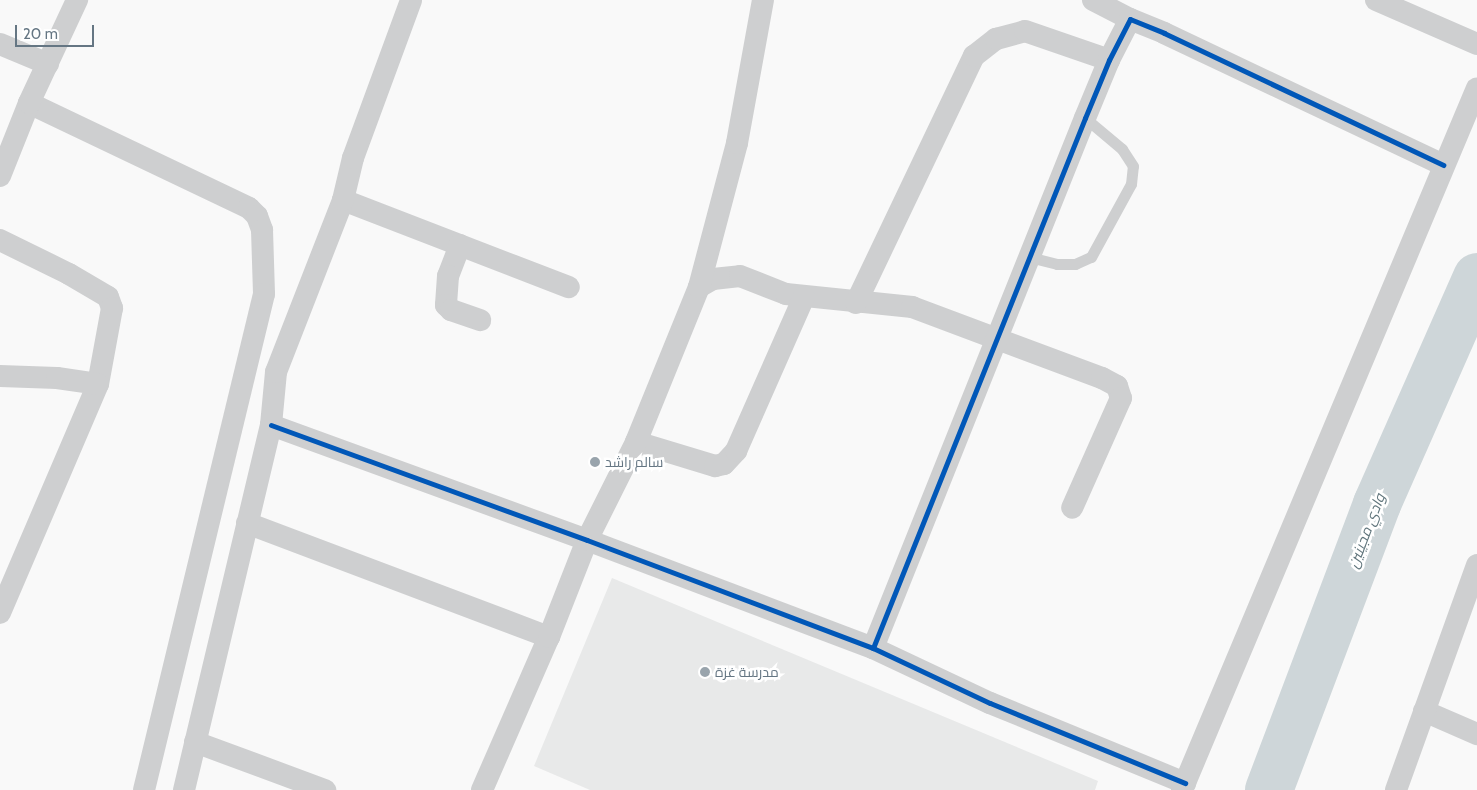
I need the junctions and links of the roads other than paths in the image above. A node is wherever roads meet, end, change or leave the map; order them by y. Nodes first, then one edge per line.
1 (77, 0) edge
2 (411, 0) edge
3 (762, 0) edge
4 (1093, 0) edge
5 (1376, 0) edge
6 (1130, 20) junction
7 (0, 44) edge
8 (1477, 44) edge
9 (1109, 60) junction
10 (48, 64) junction
11 (1477, 88) edge
12 (29, 103) junction
13 (1086, 118) junction
14 (1443, 165) junction
15 (0, 176) edge
16 (343, 200) junction
17 (0, 240) edge
18 (460, 245) junction
19 (1029, 257) junction
20 (569, 287) dead end
21 (698, 287) junction
22 (804, 297) junction
23 (856, 303) junction
24 (480, 320) dead end
25 (997, 338) junction
26 (0, 376) edge
27 (98, 384) junction
28 (271, 425) junction
29 (636, 442) junction
30 (1072, 508) dead end
31 (247, 523) junction
32 (587, 540) junction
33 (1477, 565) edge
34 (0, 613) edge
35 (549, 637) junction
36 (873, 648) junction
37 (1424, 711) junction
38 (1477, 734) edge
39 (196, 742) junction
40 (1183, 786) edge
41 (144, 790) edge
42 (184, 790) edge
43 (326, 790) edge
44 (482, 790) edge
45 (1396, 790) edge

1 - 10 street
2 - 16 street
3 - 21 street
4 - 6 street
5 - 8 street
6 - 9 street
6 - 14 street
7 - 10 street
9 - 13 street
9 - 23 street
10 - 12 street
11 - 14 street
12 - 15 street
12 - 41 street
13 - 19 street
13 - 19 lane
14 - 40 street
16 - 18 street
16 - 28 street
17 - 27 street
18 - 20 street
18 - 24 street
19 - 25 street
21 - 22 street
21 - 29 street
22 - 23 street
22 - 29 street
23 - 25 street
25 - 30 street
25 - 36 street
26 - 27 street
27 - 34 street
28 - 31 street
28 - 32 street
29 - 32 street
31 - 35 street
31 - 39 street
32 - 35 street
32 - 36 street
33 - 37 street
35 - 44 street
36 - 40 street
37 - 38 street
37 - 45 street
39 - 42 street
39 - 43 street

